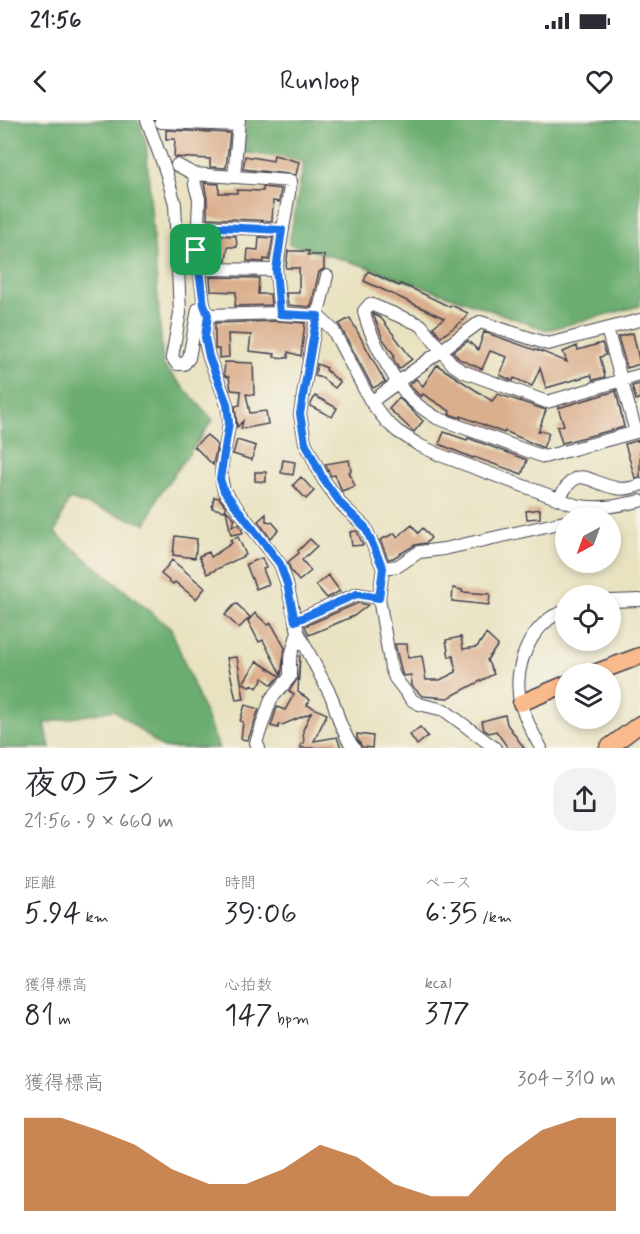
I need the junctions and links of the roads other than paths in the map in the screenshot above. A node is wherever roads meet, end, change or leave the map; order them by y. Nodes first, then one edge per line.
1 (147, 120) edge
2 (161, 122) dead end
3 (239, 123) edge
4 (177, 165) dead end
5 (194, 174) junction
6 (234, 177) junction
7 (198, 226) junction
8 (282, 230) junction
9 (199, 269) junction
10 (276, 270) junction
11 (327, 276) dead end
12 (206, 310) junction
13 (280, 314) junction
14 (318, 316) junction
15 (640, 320) edge
16 (607, 329) junction
17 (441, 351) junction
18 (640, 375) edge
19 (621, 380) junction
20 (398, 382) junction
21 (371, 402) junction
22 (638, 431) edge
23 (640, 485) edge
24 (559, 499) junction
25 (640, 501) edge
26 (555, 524) edge
27 (383, 568) junction
28 (379, 598) junction
29 (640, 600) edge
30 (621, 601) edge
31 (555, 616) edge
32 (296, 627) junction
33 (640, 656) edge
34 (621, 663) edge
35 (555, 689) edge
36 (520, 703) junction
37 (640, 724) edge
38 (259, 748) edge
39 (354, 748) edge
40 (495, 748) edge
41 (541, 748) edge
42 (608, 748) edge

1 - 12 street
2 - 3 street
3 - 6 street
4 - 5 street
5 - 6 street
5 - 7 street
6 - 8 street
7 - 8 street
7 - 9 street
8 - 10 street
9 - 10 street
9 - 12 street
10 - 13 street
11 - 14 street
12 - 13 street
12 - 32 street
13 - 14 street
14 - 21 street
14 - 27 street
15 - 16 street
16 - 17 street
16 - 19 street
17 - 19 street
17 - 20 street
17 - 20 street
18 - 19 street
19 - 22 street
20 - 21 street
20 - 22 street
21 - 24 street
23 - 24 street
24 - 25 street
26 - 27 street
27 - 28 street
28 - 32 street
28 - 40 street
29 - 30 street
31 - 36 street
32 - 38 street
32 - 39 street
33 - 34 highway
35 - 36 highway
36 - 41 street
37 - 42 highway

